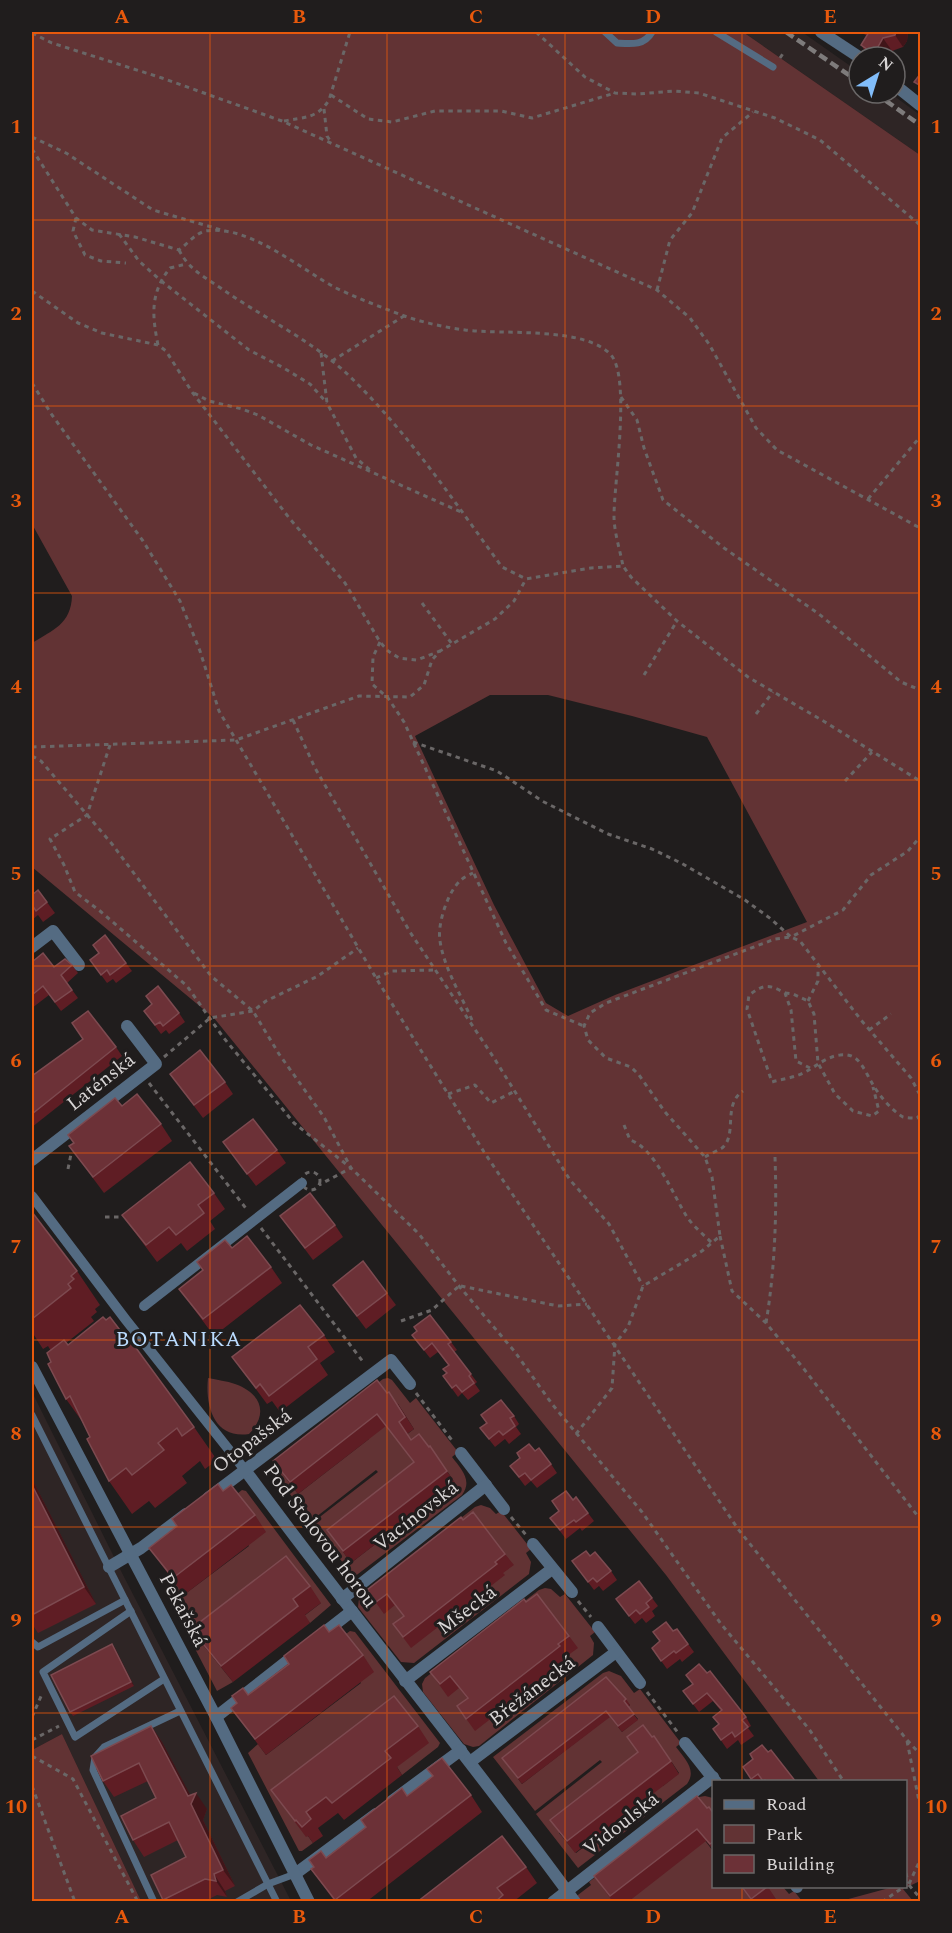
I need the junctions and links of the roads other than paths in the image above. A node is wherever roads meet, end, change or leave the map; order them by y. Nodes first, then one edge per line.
1 (605, 32) edge
2 (652, 32) edge
3 (716, 32) edge
4 (821, 32) edge
5 (847, 49) edge
6 (773, 67) dead end
7 (907, 94) edge
8 (921, 105) edge
9 (32, 947) edge
10 (79, 964) dead end
11 (127, 1026) dead end
12 (32, 1161) edge
13 (302, 1183) dead end
14 (32, 1196) edge
15 (144, 1306) dead end
16 (32, 1367) edge
17 (410, 1384) road end
18 (32, 1415) edge
19 (461, 1453) road end
20 (245, 1470) junction
21 (486, 1485) junction
22 (504, 1509) road end
23 (533, 1544) road end
24 (131, 1554) junction
25 (109, 1568) junction
26 (552, 1569) junction
27 (572, 1592) road end
28 (342, 1599) junction
29 (125, 1600) junction
30 (131, 1611) junction
31 (352, 1611) junction
32 (598, 1627) road end
33 (32, 1642) edge
34 (616, 1652) junction
35 (164, 1679) junction
36 (405, 1681) junction
37 (640, 1683) road end
38 (180, 1711) junction
39 (216, 1717) junction
40 (685, 1743) road end
41 (461, 1750) junction
42 (470, 1762) junction
43 (714, 1780) edge
44 (712, 1781) edge
45 (295, 1874) junction
46 (268, 1884) junction
47 (567, 1890) junction
48 (154, 1902) edge
49 (237, 1902) edge
50 (277, 1902) edge
51 (309, 1902) edge
52 (553, 1902) edge
53 (575, 1902) edge

1 - 2 lane
3 - 6 lane
4 - 5 street
7 - 8 street
9 - 10 street
11 - 12 street, Laténská
13 - 15 street
14 - 20 street, Pod Stolovou horou
16 - 24 street, Pekařská
17 - 20 street, Otopašská
18 - 25 lane
19 - 21 street, Vacínovská
20 - 24 street, Otopašská
20 - 28 street, Pod Stolovou horou
21 - 22 street, Vacínovská
21 - 28 street, Vacínovská
23 - 26 street
24 - 25 street, Otopašská
24 - 39 street, Pekařská
25 - 29 lane
26 - 27 street
26 - 36 street, Mšecká
28 - 31 street, Pod Stolovou horou
29 - 30 lane
29 - 33 lane
30 - 35 lane
30 - 35 lane
31 - 36 street, Pod Stolovou horou
31 - 39 street
32 - 34 street
34 - 37 street
34 - 42 street, Břežánecká
35 - 38 lane
36 - 41 street, Pod Stolovou horou
38 - 46 lane
38 - 48 lane
39 - 45 street, Pekařská
40 - 43 street, Vidoulská
41 - 42 street, Pod Stolovou horou
41 - 45 street
42 - 47 street, Pod Stolovou horou
44 - 47 street, Vidoulská
45 - 46 lane
45 - 51 street, Pekařská
46 - 49 lane
46 - 50 lane
47 - 52 street, Vidoulská
47 - 53 street, Pod Stolovou horou

